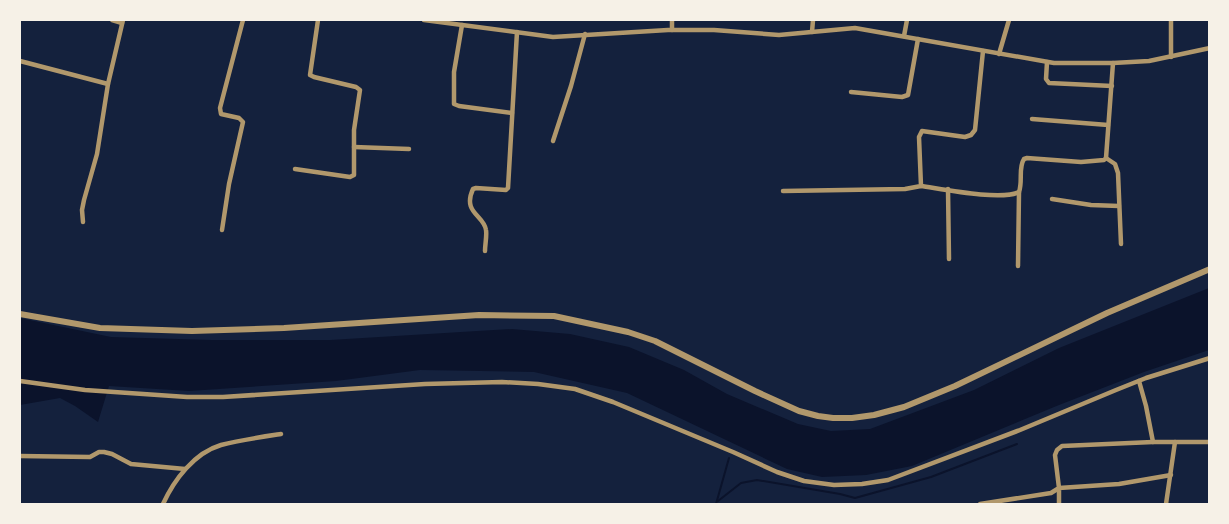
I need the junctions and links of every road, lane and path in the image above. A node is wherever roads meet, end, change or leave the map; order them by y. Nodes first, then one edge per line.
1 (112, 20) edge
2 (243, 20) edge
3 (318, 20) edge
4 (424, 20) edge
5 (672, 20) edge
6 (813, 20) edge
7 (907, 20) edge
8 (1009, 20) edge
9 (1171, 20) edge
10 (123, 21) edge
11 (462, 25) junction
12 (672, 30) junction
13 (517, 32) junction
14 (812, 32) junction
15 (585, 34) junction
16 (904, 36) junction
17 (918, 39) junction
18 (1209, 48) edge
19 (983, 51) junction
20 (999, 54) junction
21 (1171, 57) junction
22 (20, 61) edge
23 (1047, 62) junction
24 (1113, 63) junction
25 (108, 84) junction
26 (1112, 86) junction
27 (851, 92) dead end
28 (512, 113) junction
29 (1032, 119) dead end
30 (1108, 125) junction
31 (553, 141) dead end
32 (354, 147) junction
33 (409, 149) dead end
34 (1106, 158) junction
35 (294, 169) dead end
36 (921, 186) junction
37 (948, 189) junction
38 (783, 191) dead end
39 (1019, 192) junction
40 (1052, 199) dead end
41 (1119, 206) junction
42 (83, 222) dead end
43 (222, 230) dead end
44 (1121, 244) dead end
45 (485, 251) dead end
46 (949, 259) dead end
47 (1018, 266) dead end
48 (1209, 269) edge
49 (20, 314) edge
50 (1209, 358) edge
51 (20, 381) edge
52 (1139, 381) junction
53 (281, 434) dead end
54 (1153, 442) junction
55 (1175, 442) junction
56 (1209, 442) edge
57 (20, 456) edge
58 (186, 470) junction
59 (1171, 475) junction
60 (1059, 488) junction
61 (162, 504) edge
62 (980, 504) edge
63 (1059, 504) edge
64 (1166, 504) edge

1 - 10 street
2 - 43 street
3 - 32 street
4 - 11 street
5 - 12 street
6 - 14 street
7 - 16 street
8 - 20 street
9 - 21 street
10 - 25 street
11 - 13 street
11 - 28 street
12 - 14 street
12 - 15 street
13 - 15 street
13 - 28 street
14 - 16 street
15 - 31 street
16 - 17 street
17 - 19 street
17 - 27 street
18 - 21 street
19 - 20 street
19 - 36 street
20 - 23 street
21 - 24 street
22 - 25 street
23 - 24 street
23 - 26 street
24 - 26 street
25 - 42 street
26 - 30 street
28 - 45 street
29 - 30 street
30 - 34 street
32 - 33 street
32 - 35 street
34 - 39 street
34 - 41 street
36 - 37 street
36 - 38 street
37 - 39 street
37 - 46 street
39 - 47 street
40 - 41 street
41 - 44 street
48 - 49 street
50 - 52 street
51 - 52 street
52 - 54 street
53 - 58 street
54 - 55 street
54 - 60 street
55 - 56 street
55 - 59 street
57 - 58 street
58 - 61 street
59 - 60 street
59 - 64 street
60 - 62 street
60 - 63 street

